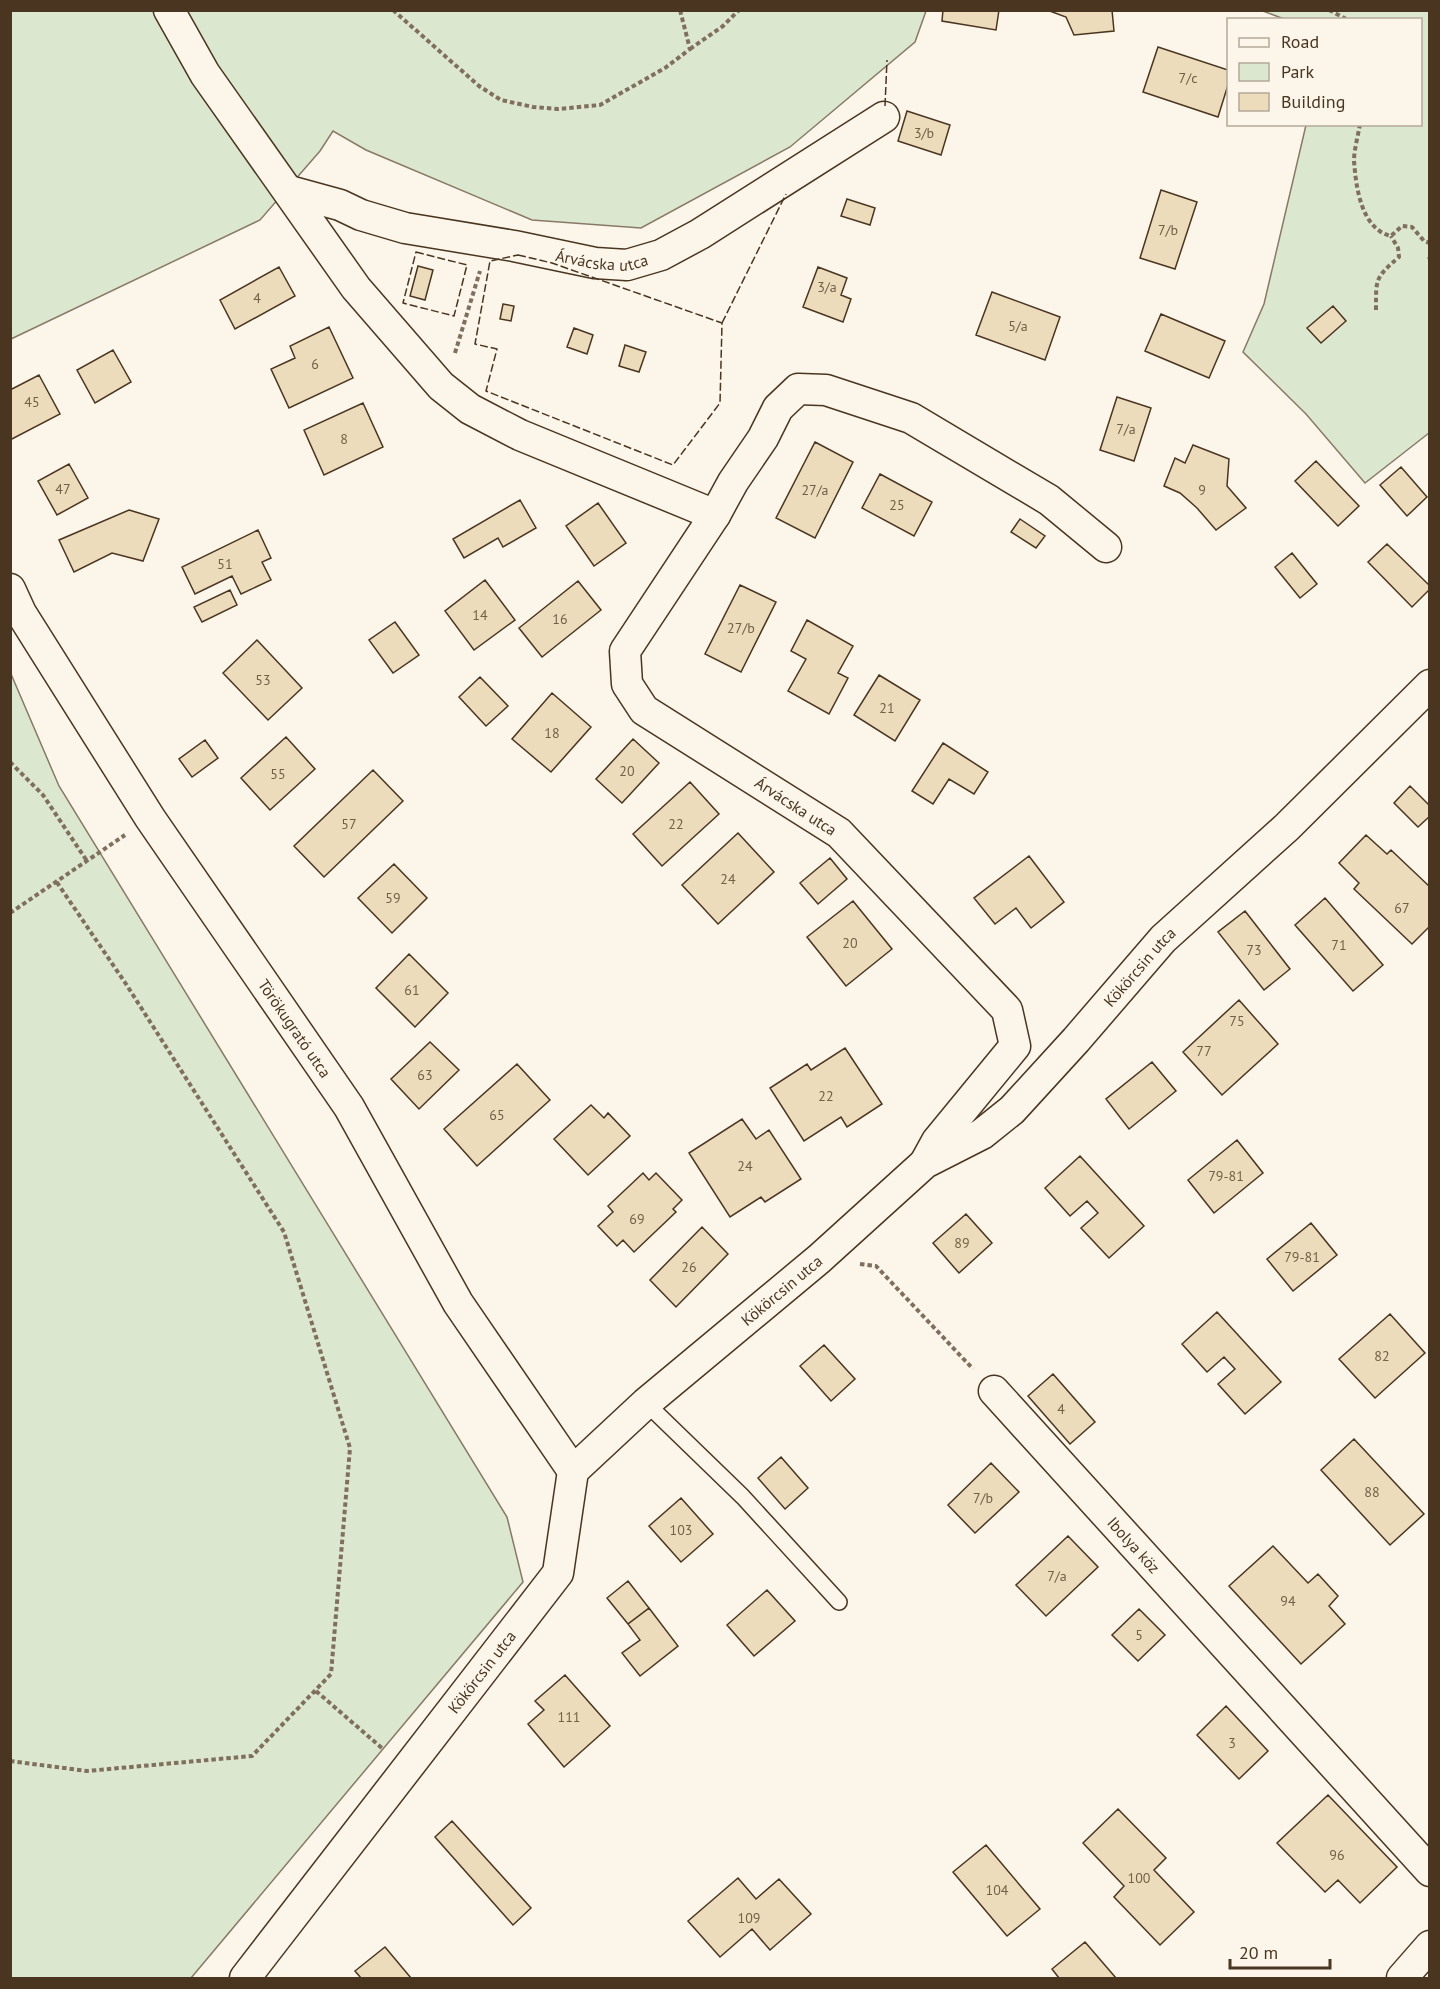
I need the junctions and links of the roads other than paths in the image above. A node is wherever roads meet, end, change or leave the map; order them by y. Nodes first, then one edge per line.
1 (169, 10) edge
2 (884, 117) dead end
3 (289, 191) junction
4 (715, 515) junction
5 (1106, 548) dead end
6 (10, 589) edge
7 (1430, 685) edge
8 (925, 1163) junction
9 (994, 1391) road end
10 (646, 1403) junction
11 (573, 1471) junction
12 (839, 1602) dead end
13 (1430, 1870) edge
14 (1430, 1946) edge
15 (244, 1978) edge
16 (1402, 1978) edge

1 - 3 street
2 - 3 street, Árvácska utca
3 - 4 street
4 - 5 street, Árvácska utca
4 - 8 street, Árvácska utca
6 - 11 street, Törökugrató utca
7 - 8 street, Kökörcsin utca
8 - 10 street, Kökörcsin utca
9 - 13 street, Ibolya köz
10 - 11 street, Kökörcsin utca
10 - 12 lane
11 - 15 street, Kökörcsin utca
14 - 16 street

